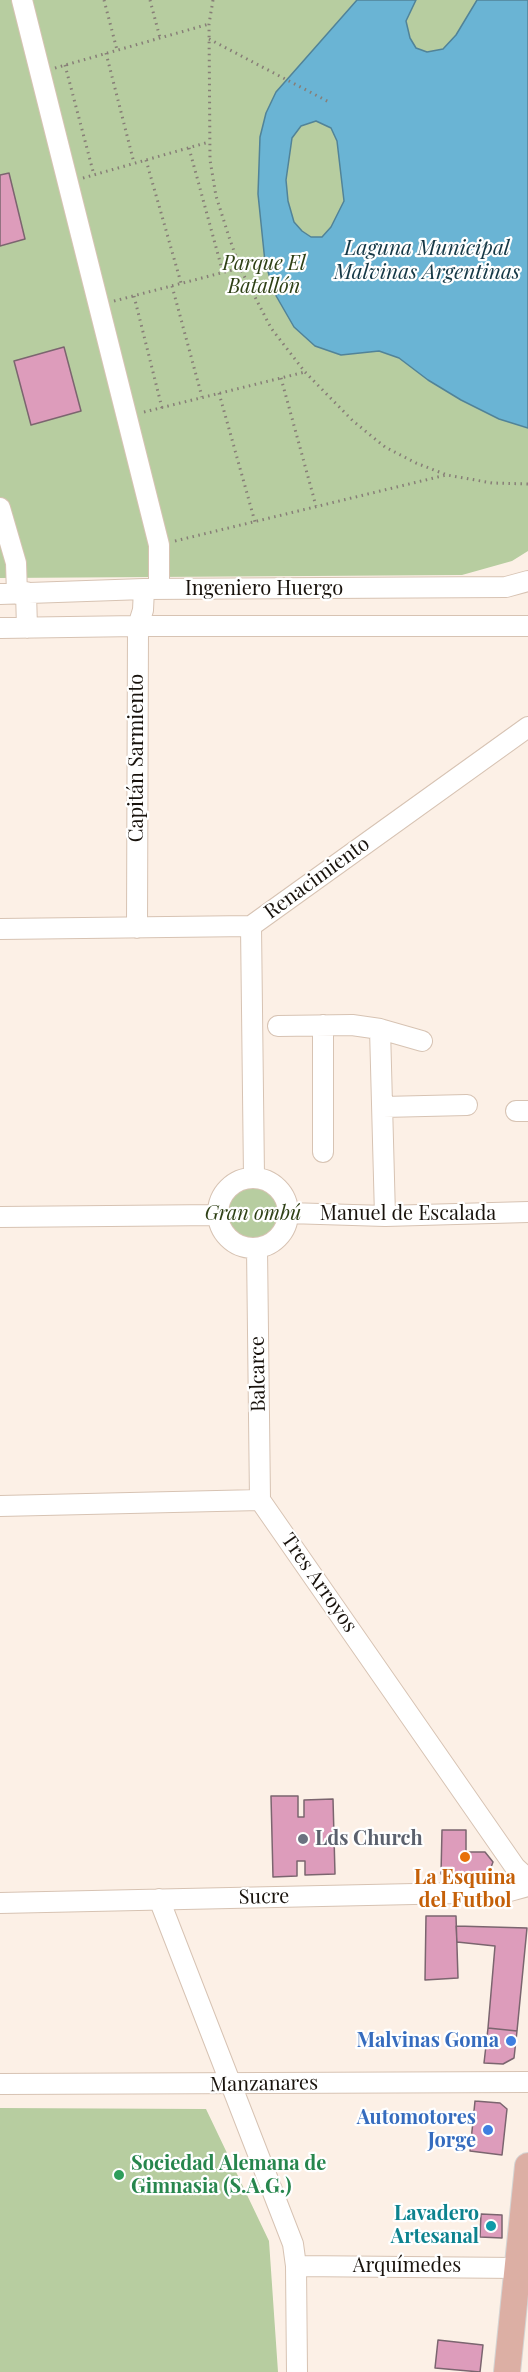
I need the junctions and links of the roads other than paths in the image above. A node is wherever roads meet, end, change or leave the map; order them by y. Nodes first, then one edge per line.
1 (22, 0) edge
2 (0, 508) edge
3 (528, 581) edge
4 (151, 589) junction
5 (14, 593) edge
6 (138, 626) junction
7 (528, 626) edge
8 (0, 628) edge
9 (27, 628) junction
10 (528, 727) edge
11 (251, 926) junction
12 (137, 928) junction
13 (0, 929) edge
14 (323, 1025) junction
15 (278, 1026) dead end
16 (380, 1029) junction
17 (422, 1041) dead end
18 (468, 1105) dead end
19 (383, 1107) junction
20 (323, 1152) dead end
21 (254, 1178) junction
22 (528, 1212) edge
23 (288, 1213) junction
24 (218, 1215) junction
25 (385, 1216) junction
26 (0, 1217) edge
27 (257, 1248) junction
28 (260, 1500) junction
29 (0, 1506) edge
30 (528, 1879) edge
31 (528, 1886) edge
32 (159, 1899) junction
33 (0, 1903) edge
34 (528, 2082) edge
35 (0, 2084) edge
36 (229, 2085) junction
37 (528, 2166) edge
38 (296, 2266) junction
39 (517, 2268) junction
40 (297, 2372) edge
41 (507, 2372) edge

1 - 4 street, Capitán Sarmiento
2 - 5 street
3 - 4 street, Ingeniero Huergo
4 - 5 street, Ingeniero Huergo
4 - 6 street, Capitán Sarmiento
5 - 9 street
6 - 7 street, Ingeniero Huergo
6 - 9 street, Ingeniero Huergo
6 - 12 street, Capitán Sarmiento
8 - 9 street, Ingeniero Huergo
10 - 11 street, Renacimiento
11 - 12 street, Renacimiento
11 - 21 street
12 - 13 street, Renacimiento
14 - 15 street
14 - 16 street
14 - 20 street
16 - 17 street
16 - 19 street
18 - 19 street
19 - 25 street
21 - 23 street
21 - 24 street
22 - 25 street, Manuel de Escalada
23 - 25 street, Manuel de Escalada
23 - 27 street
24 - 26 street
24 - 27 street
27 - 28 street, Balcarce
28 - 29 street
28 - 30 street, Tres Arroyos
31 - 32 street, Sucre
32 - 33 street, Sucre
32 - 36 street
34 - 36 street, Manzanares
35 - 36 street, Manzanares
36 - 38 street
37 - 39 main road
38 - 39 street, Arquímedes
38 - 40 street
39 - 41 main road

